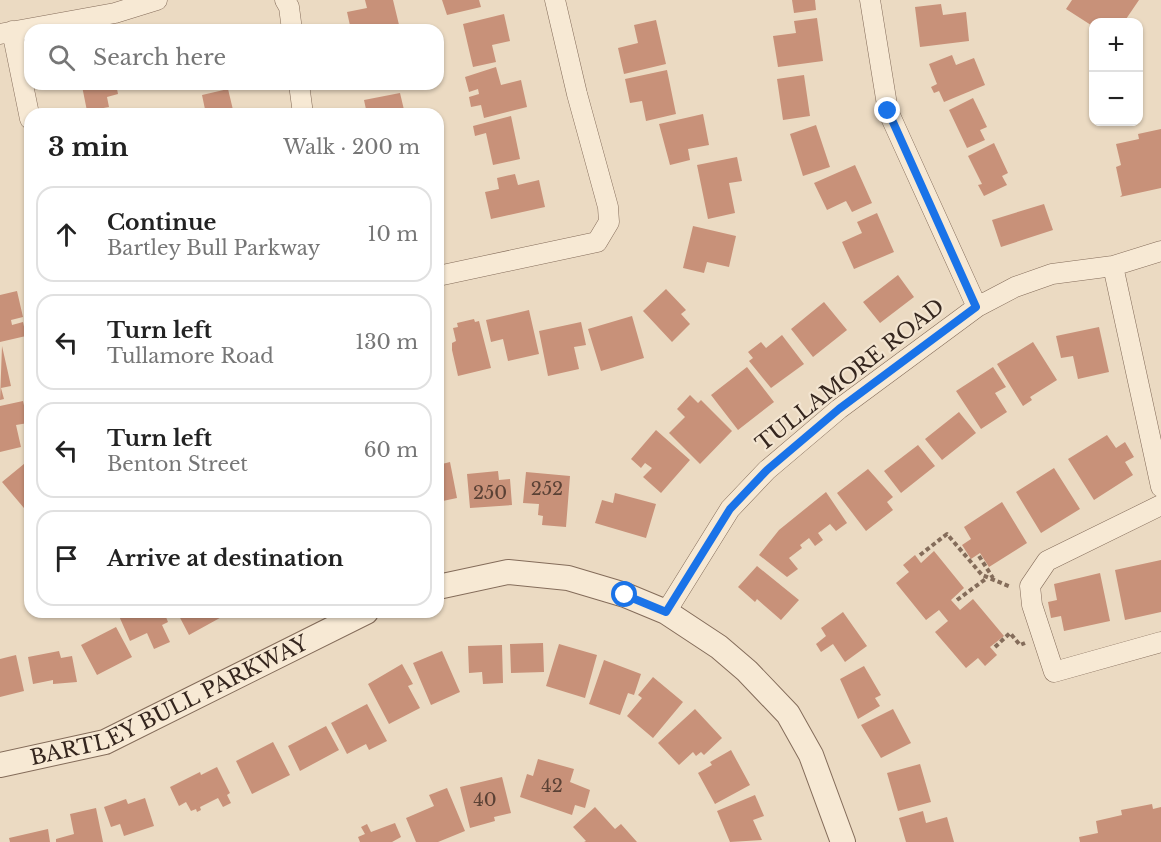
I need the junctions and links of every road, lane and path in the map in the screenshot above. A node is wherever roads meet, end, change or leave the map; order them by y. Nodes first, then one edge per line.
1 (157, 0) edge
2 (285, 0) edge
3 (555, 0) edge
4 (870, 0) edge
5 (55, 24) edge
6 (292, 24) edge
7 (24, 30) edge
8 (6, 33) edge
9 (300, 90) edge
10 (27, 108) edge
11 (302, 108) edge
12 (1161, 251) edge
13 (1113, 266) junction
14 (444, 275) edge
15 (976, 307) junction
16 (1161, 487) edge
17 (1161, 505) edge
18 (920, 555) dead end
19 (979, 556) dead end
20 (988, 577) junction
21 (994, 580) junction
22 (444, 587) edge
23 (1031, 595) junction
24 (957, 600) dead end
25 (666, 612) junction
26 (354, 618) edge
27 (1042, 635) junction
28 (1161, 642) edge
29 (995, 647) dead end
30 (0, 765) edge
31 (843, 842) edge

1 - 5 street
2 - 6 street
3 - 14 street
4 - 15 street
7 - 8 street
8 - 10 street
9 - 11 street
12 - 13 street, TULLAMORE ROAD
13 - 15 street, TULLAMORE ROAD
13 - 16 street
15 - 25 street, TULLAMORE ROAD
17 - 23 street
18 - 20 path
19 - 21 path
20 - 21 path
20 - 24 path
21 - 23 path
22 - 25 street
23 - 27 street
25 - 31 street
26 - 30 street, BARTLEY BULL PARKWAY
27 - 28 street
27 - 29 path

